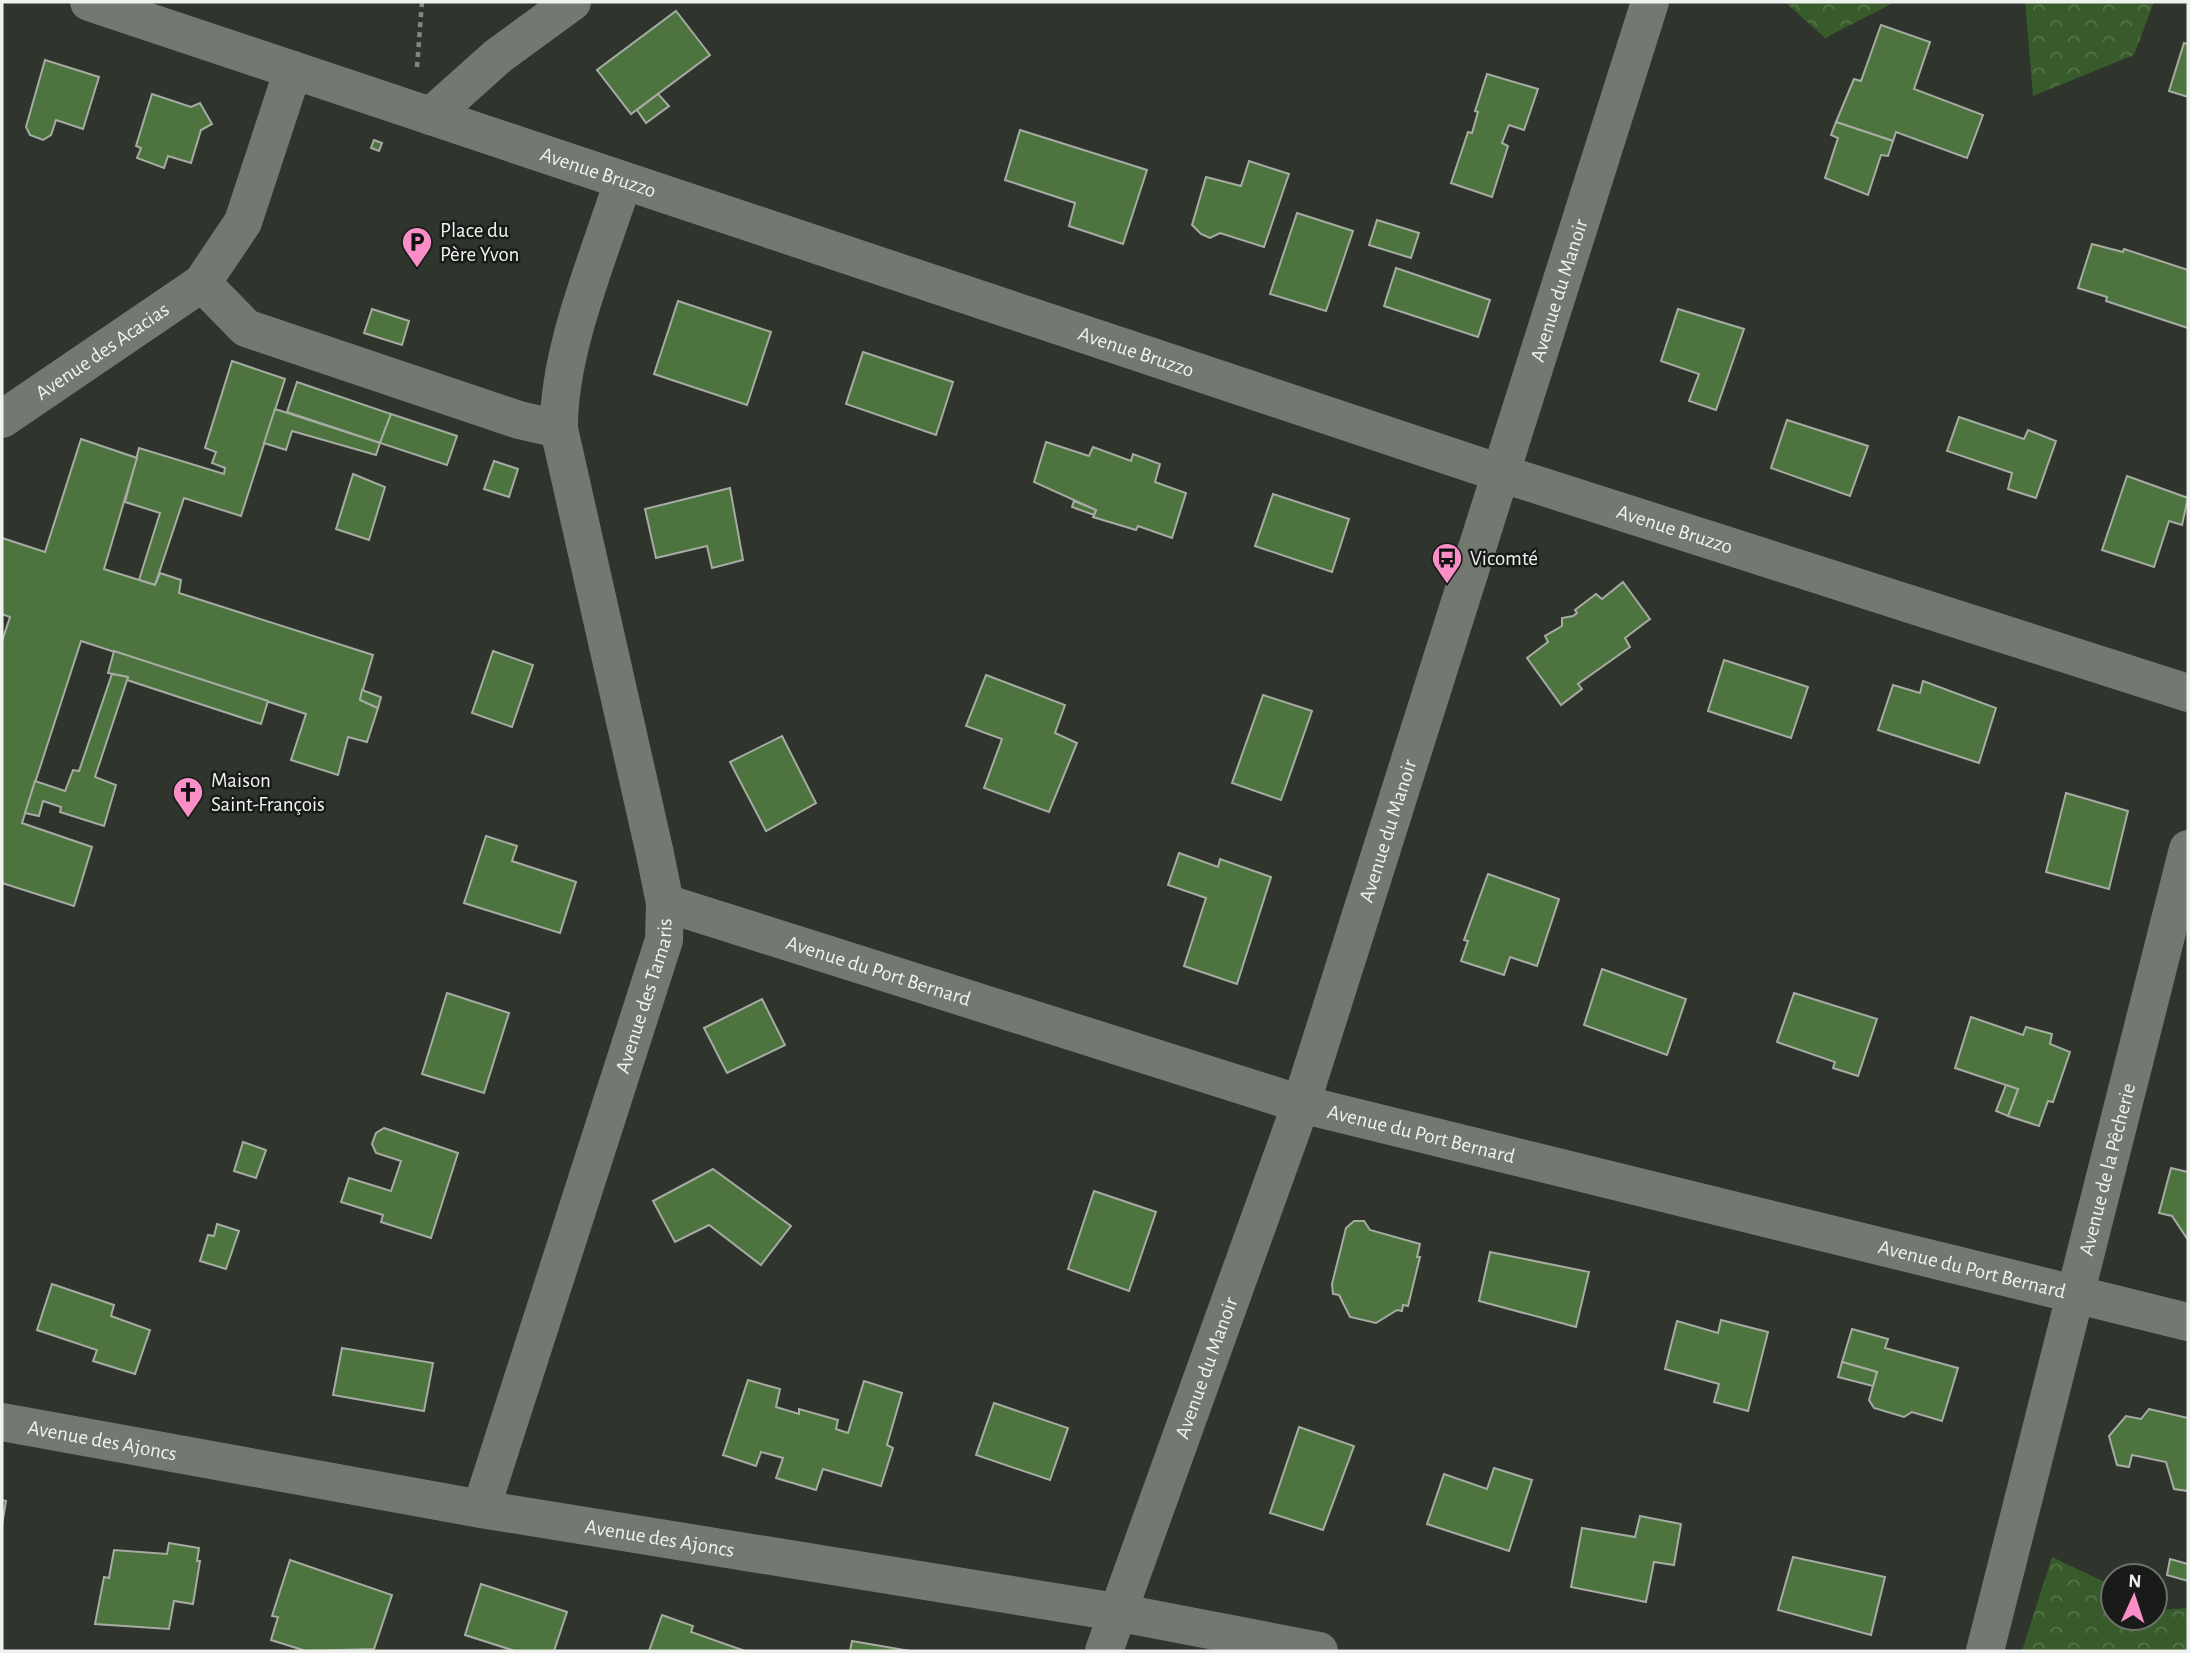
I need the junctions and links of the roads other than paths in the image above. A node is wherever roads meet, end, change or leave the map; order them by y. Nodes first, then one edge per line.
1 (89, 2) edge
2 (572, 2) edge
3 (1650, 2) edge
4 (293, 70) junction
5 (422, 113) junction
6 (623, 181) junction
7 (202, 283) junction
8 (2, 419) edge
9 (559, 429) junction
10 (1500, 473) junction
11 (2188, 693) edge
12 (2188, 849) edge
13 (665, 903) junction
14 (1301, 1104) junction
15 (2073, 1295) junction
16 (2188, 1322) edge
17 (2, 1422) edge
18 (481, 1509) junction
19 (1116, 1612) junction
20 (1104, 1651) edge
21 (1319, 1651) edge
22 (1985, 1651) edge

1 - 4 street, Avenue Bruzzo
2 - 5 street
3 - 10 street, Avenue du Manoir
4 - 5 street, Avenue Bruzzo
4 - 7 street
5 - 6 street, Avenue Bruzzo
6 - 9 street
6 - 10 street, Avenue Bruzzo
7 - 8 street, Avenue des Acacias
7 - 9 street
9 - 13 street, Avenue des Tamaris
10 - 11 street, Avenue Bruzzo
10 - 14 street, Avenue du Manoir
12 - 15 street, Avenue de la Pêcherie
13 - 14 street, Avenue du Port Bernard
13 - 18 street, Avenue des Tamaris
14 - 15 street, Avenue du Port Bernard
14 - 19 street, Avenue du Manoir
15 - 16 street, Avenue du Port Bernard
15 - 22 street, Avenue de la Pêcherie
17 - 18 street, Avenue des Ajoncs
18 - 19 street, Avenue des Ajoncs
19 - 20 street, Avenue du Manoir
19 - 21 street, Avenue des Ajoncs

